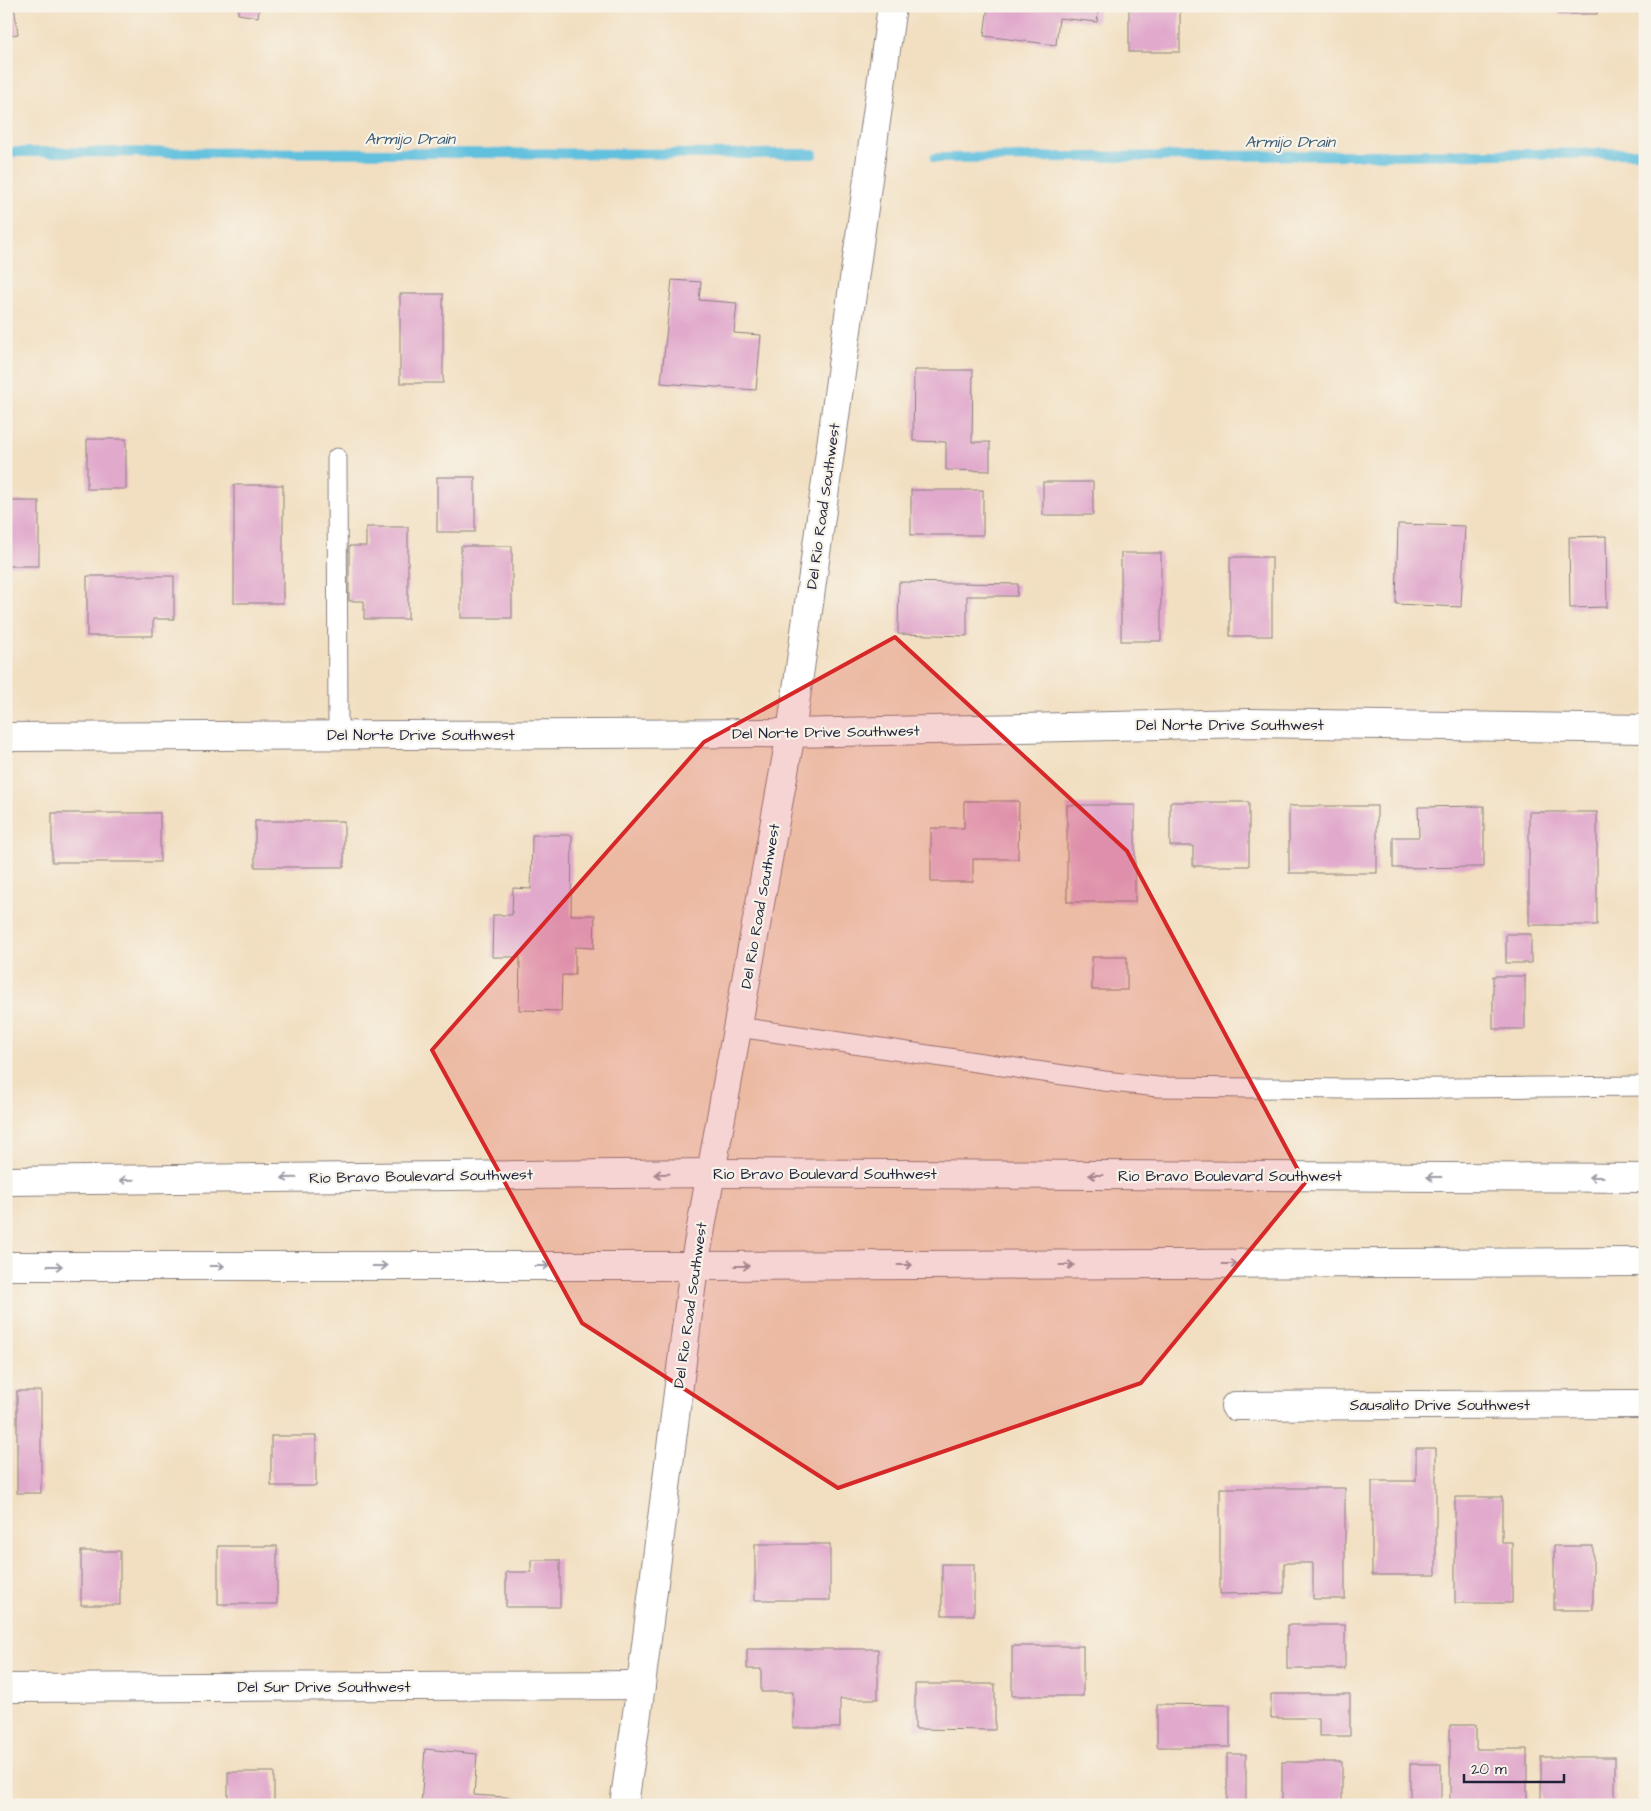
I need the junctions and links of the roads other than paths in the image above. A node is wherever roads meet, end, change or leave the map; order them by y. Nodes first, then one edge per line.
1 (892, 6) edge
2 (337, 458) dead end
3 (1645, 729) edge
4 (791, 733) junction
5 (338, 735) junction
6 (6, 737) edge
7 (738, 1027) junction
8 (1645, 1086) edge
9 (711, 1173) junction
10 (1645, 1178) edge
11 (6, 1181) edge
12 (1645, 1262) edge
13 (6, 1266) edge
14 (694, 1266) junction
15 (1645, 1404) edge
16 (1236, 1406) dead end
17 (641, 1685) junction
18 (6, 1688) edge
19 (624, 1805) edge

1 - 4 street, Del Rio Road Southwest
2 - 5 lane
3 - 4 street, Del Norte Drive Southwest
4 - 5 street, Del Norte Drive Southwest
4 - 7 street, Del Rio Road Southwest
5 - 6 street, Del Norte Drive Southwest
7 - 8 lane
7 - 9 street, Del Rio Road Southwest
10 -> 9 street, Rio Bravo Boulevard Southwest
9 -> 11 street, Rio Bravo Boulevard Southwest
9 - 14 street, Del Rio Road Southwest
14 -> 12 street
13 -> 14 street
14 - 17 street, Del Rio Road Southwest
15 - 16 street, Sausalito Drive Southwest
17 - 18 street, Del Sur Drive Southwest
17 - 19 street, Del Rio Road Southwest

